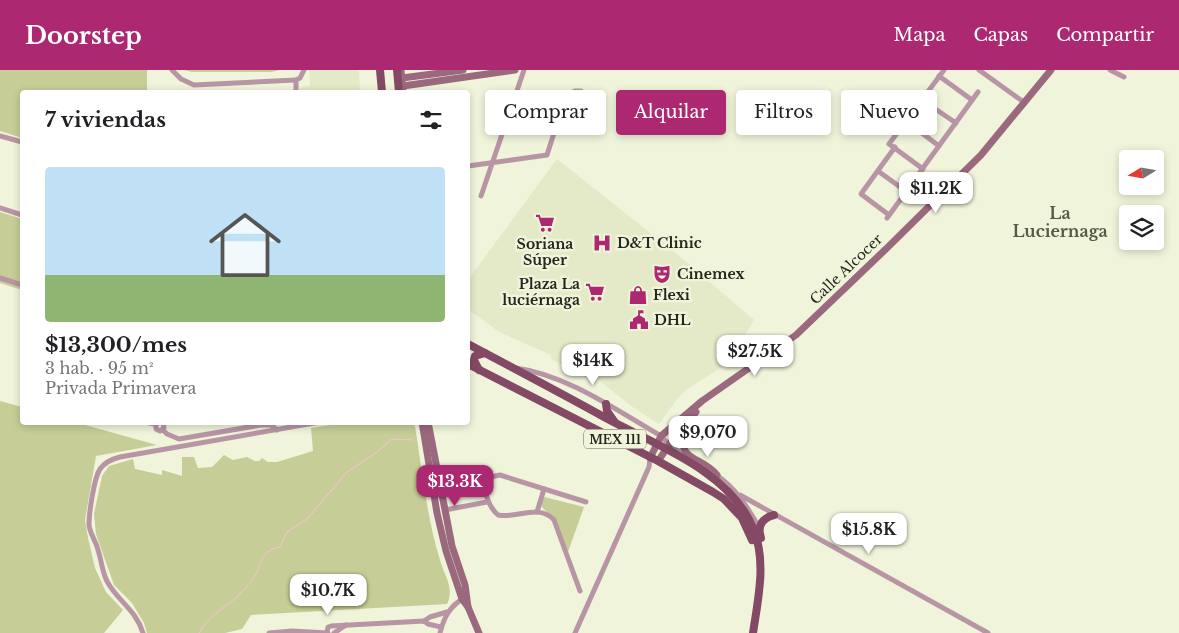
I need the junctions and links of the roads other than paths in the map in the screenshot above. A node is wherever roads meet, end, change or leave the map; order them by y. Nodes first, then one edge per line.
1 (172, 70) edge
2 (304, 70) edge
3 (380, 70) edge
4 (397, 70) edge
5 (517, 70) edge
6 (524, 70) edge
7 (944, 70) edge
8 (980, 70) edge
9 (1110, 70) edge
10 (1049, 72) edge
11 (462, 73) edge
12 (402, 74) edge
13 (939, 76) junction
14 (1124, 77) dead end
15 (296, 80) junction
16 (519, 80) junction
17 (208, 84) junction
18 (208, 90) edge
19 (296, 90) edge
20 (382, 90) edge
21 (402, 90) edge
22 (929, 90) edge
23 (978, 92) dead end
24 (972, 100) junction
25 (1025, 102) junction
26 (937, 110) edge
27 (956, 123) junction
28 (554, 135) edge
29 (896, 135) edge
30 (924, 135) edge
31 (0, 136) edge
32 (20, 141) edge
33 (939, 146) junction
34 (895, 147) junction
35 (492, 163) junction
36 (470, 166) edge
37 (878, 171) junction
38 (481, 196) dead end
39 (0, 208) edge
40 (20, 214) edge
41 (0, 278) edge
42 (20, 284) edge
43 (470, 345) edge
44 (484, 352) junction
45 (470, 365) edge
46 (513, 367) junction
47 (480, 370) junction
48 (702, 401) junction
49 (606, 404) junction
50 (616, 423) junction
51 (156, 425) edge
52 (165, 425) edge
53 (304, 425) edge
54 (422, 425) edge
55 (429, 425) edge
56 (683, 427) junction
57 (163, 430) junction
58 (277, 430) junction
59 (661, 436) junction
60 (656, 444) junction
61 (668, 447) junction
62 (654, 459) junction
63 (717, 475) junction
64 (544, 489) junction
65 (739, 495) junction
66 (487, 502) junction
67 (586, 502) dead end
68 (445, 510) junction
69 (537, 512) junction
70 (774, 515) junction
71 (759, 527) junction
72 (580, 591) dead end
73 (465, 598) junction
74 (757, 608) junction
75 (447, 612) junction
76 (424, 621) junction
77 (347, 625) junction
78 (440, 630) edge
79 (292, 632) edge
80 (143, 633) edge
81 (269, 633) edge
82 (328, 633) edge
83 (334, 633) edge
84 (479, 633) edge
85 (575, 633) edge
86 (752, 633) edge
87 (988, 633) edge

1 - 17 street
2 - 15 street
3 - 20 main road
4 - 21 main road
5 - 11 street
5 - 16 street
6 - 16 street
7 - 13 street
8 - 25 street
9 - 14 street
10 - 25 street, Calle Alcocer
11 - 12 street
11 - 21 street
12 - 21 street
13 - 22 street
13 - 24 street
15 - 17 street
15 - 19 street
16 - 35 street
17 - 18 street
23 - 24 street
24 - 27 street
25 - 48 street, Calle Alcocer
26 - 27 street
27 - 33 street
28 - 35 street
29 - 34 street
30 - 33 street
31 - 32 street
33 - 34 street
34 - 37 street
35 - 36 street
35 - 38 street
37 - 37 street
39 - 40 street
41 - 42 street
43 - 44 main road, MEX 111
44 - 46 main road, MEX 111
44 - 47 main road
45 - 47 main road, MEX 111
46 - 49 street
46 - 50 main road, MEX 111
47 - 62 main road, MEX 111
48 - 56 street, Calle Alcocer
48 - 59 street, Calle Alcocer
49 - 50 main road
49 - 59 street
50 - 60 main road, MEX 111
51 - 57 street
52 - 57 street
53 - 58 street
54 - 73 street
55 - 68 street
56 - 61 street, Calle Alcocer
56 - 63 street
57 - 58 street
58 - 80 street
59 - 60 street, Calle Alcocer
59 - 61 street
60 - 61 main road, MEX 111
60 - 62 street, Calle Alcocer
61 - 62 street, Calle Alcocer
61 - 63 street
61 - 74 main road, MEX 111
62 - 85 street
62 - 86 main road, MEX 111
63 - 65 street
64 - 66 street
64 - 67 street
64 - 69 street
65 - 70 street
65 - 71 street
66 - 68 street
66 - 69 street
68 - 73 street
69 - 72 street
70 - 71 main road
70 - 87 street
71 - 74 main road
73 - 75 street
73 - 84 street
74 - 86 main road, MEX 111
75 - 76 street
75 - 78 street
76 - 77 street
76 - 78 street
77 - 82 street
77 - 83 street
79 - 81 street
79 - 82 street

